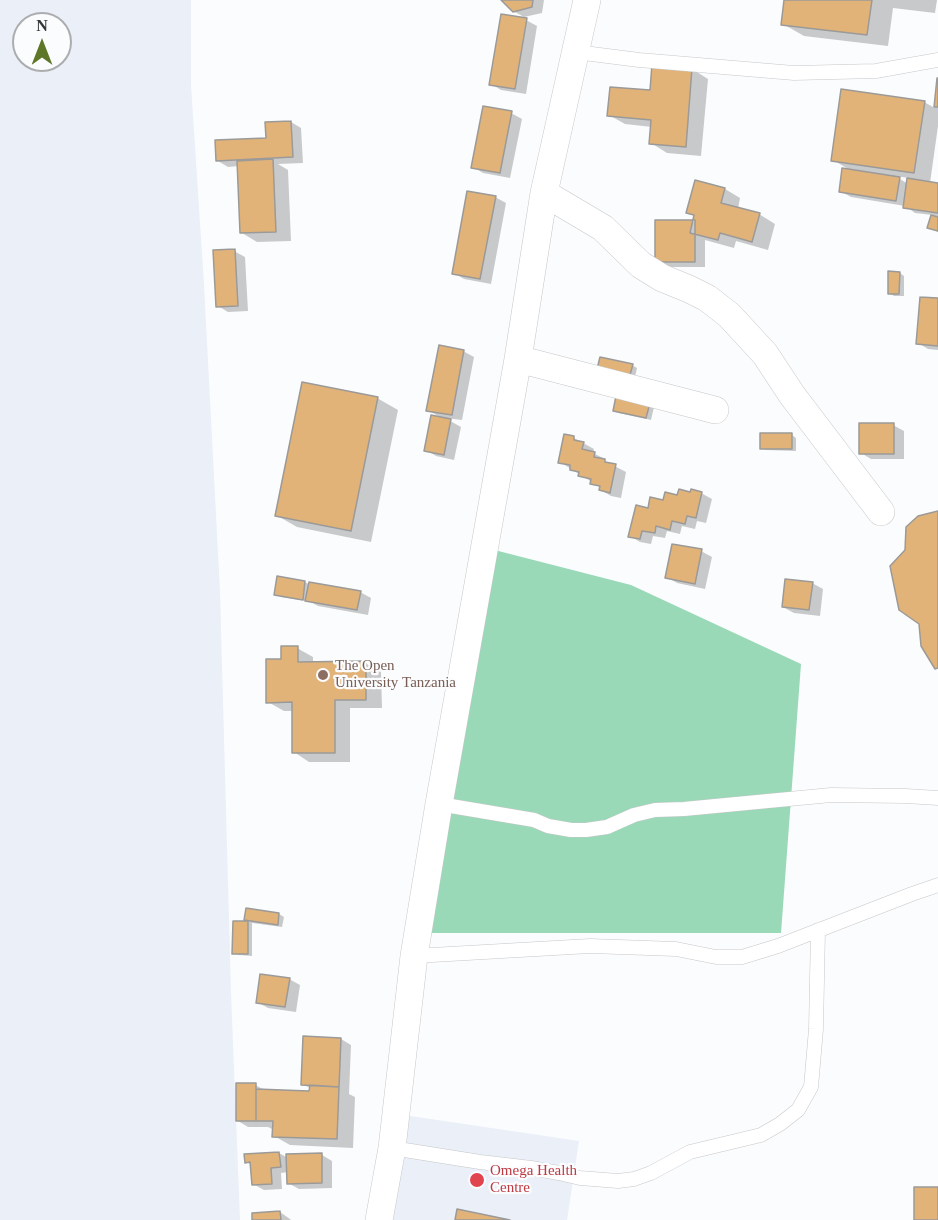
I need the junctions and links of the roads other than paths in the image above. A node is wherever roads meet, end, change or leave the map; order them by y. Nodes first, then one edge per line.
1 (587, 0) edge
2 (576, 52) junction
3 (938, 60) edge
4 (544, 193) junction
5 (518, 359) junction
6 (715, 410) dead end
7 (881, 512) dead end
8 (938, 798) edge
9 (439, 804) junction
10 (938, 885) edge
11 (818, 930) junction
12 (414, 956) junction
13 (392, 1148) junction
14 (380, 1220) edge

1 - 2 street
2 - 3 lane
2 - 4 street
4 - 5 street
4 - 7 street
5 - 6 street
5 - 9 street
8 - 9 lane
9 - 12 street
10 - 11 lane
11 - 12 lane
11 - 13 lane
12 - 13 street
13 - 14 street

